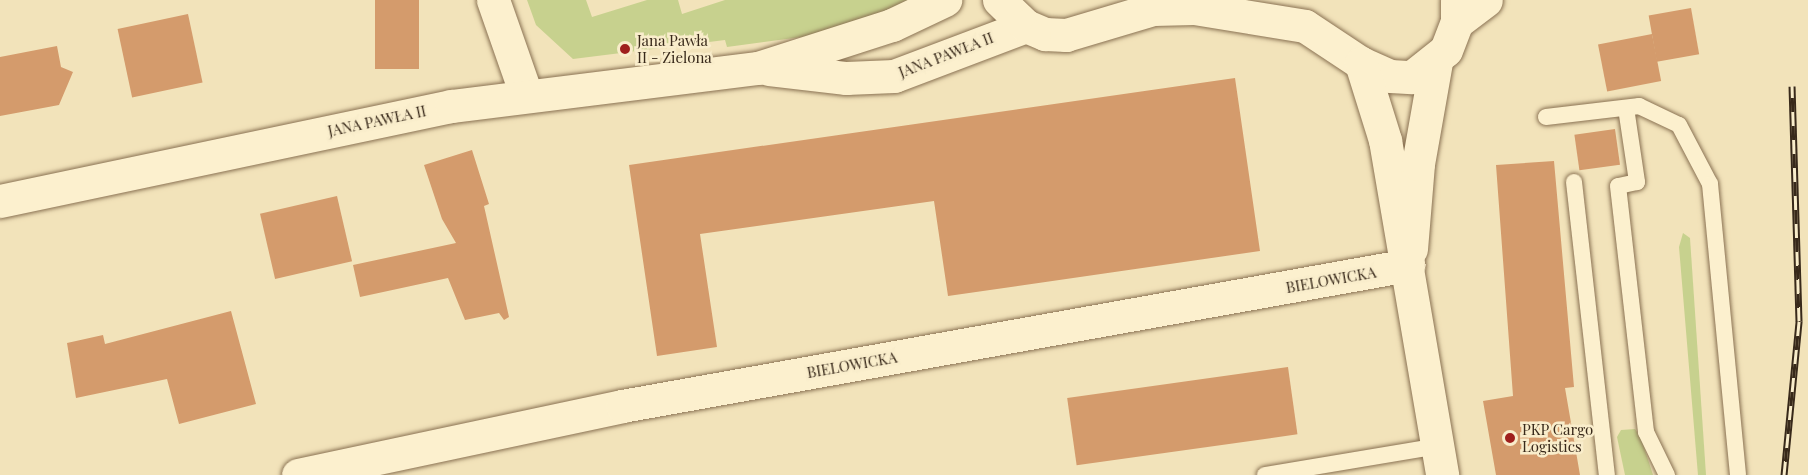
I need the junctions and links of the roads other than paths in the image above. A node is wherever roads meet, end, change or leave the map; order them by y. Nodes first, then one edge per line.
1 (493, 0) edge
2 (945, 0) edge
3 (999, 0) edge
4 (1486, 0) edge
5 (1457, 11) edge
6 (1026, 26) junction
7 (1436, 62) junction
8 (1361, 63) junction
9 (758, 68) junction
10 (526, 94) junction
11 (1626, 108) junction
12 (1546, 117) dead end
13 (1574, 182) dead end
14 (0, 201) edge
15 (1408, 265) junction
16 (1440, 461) edge
17 (298, 475) edge
18 (1265, 475) edge
19 (1607, 475) edge
20 (1667, 475) edge
21 (1738, 475) edge

1 - 10 street
2 - 9 street, JANA PAWŁA II
3 - 6 street
4 - 5 street
5 - 7 street
6 - 8 street
6 - 9 street, JANA PAWŁA II
7 - 8 street
7 - 15 street
8 - 15 street
9 - 10 street, JANA PAWŁA II
10 - 14 street, JANA PAWŁA II
11 - 12 lane
11 - 20 lane
11 - 21 lane
13 - 19 lane
15 - 16 street
15 - 17 street, BIELOWICKA
16 - 18 lane

